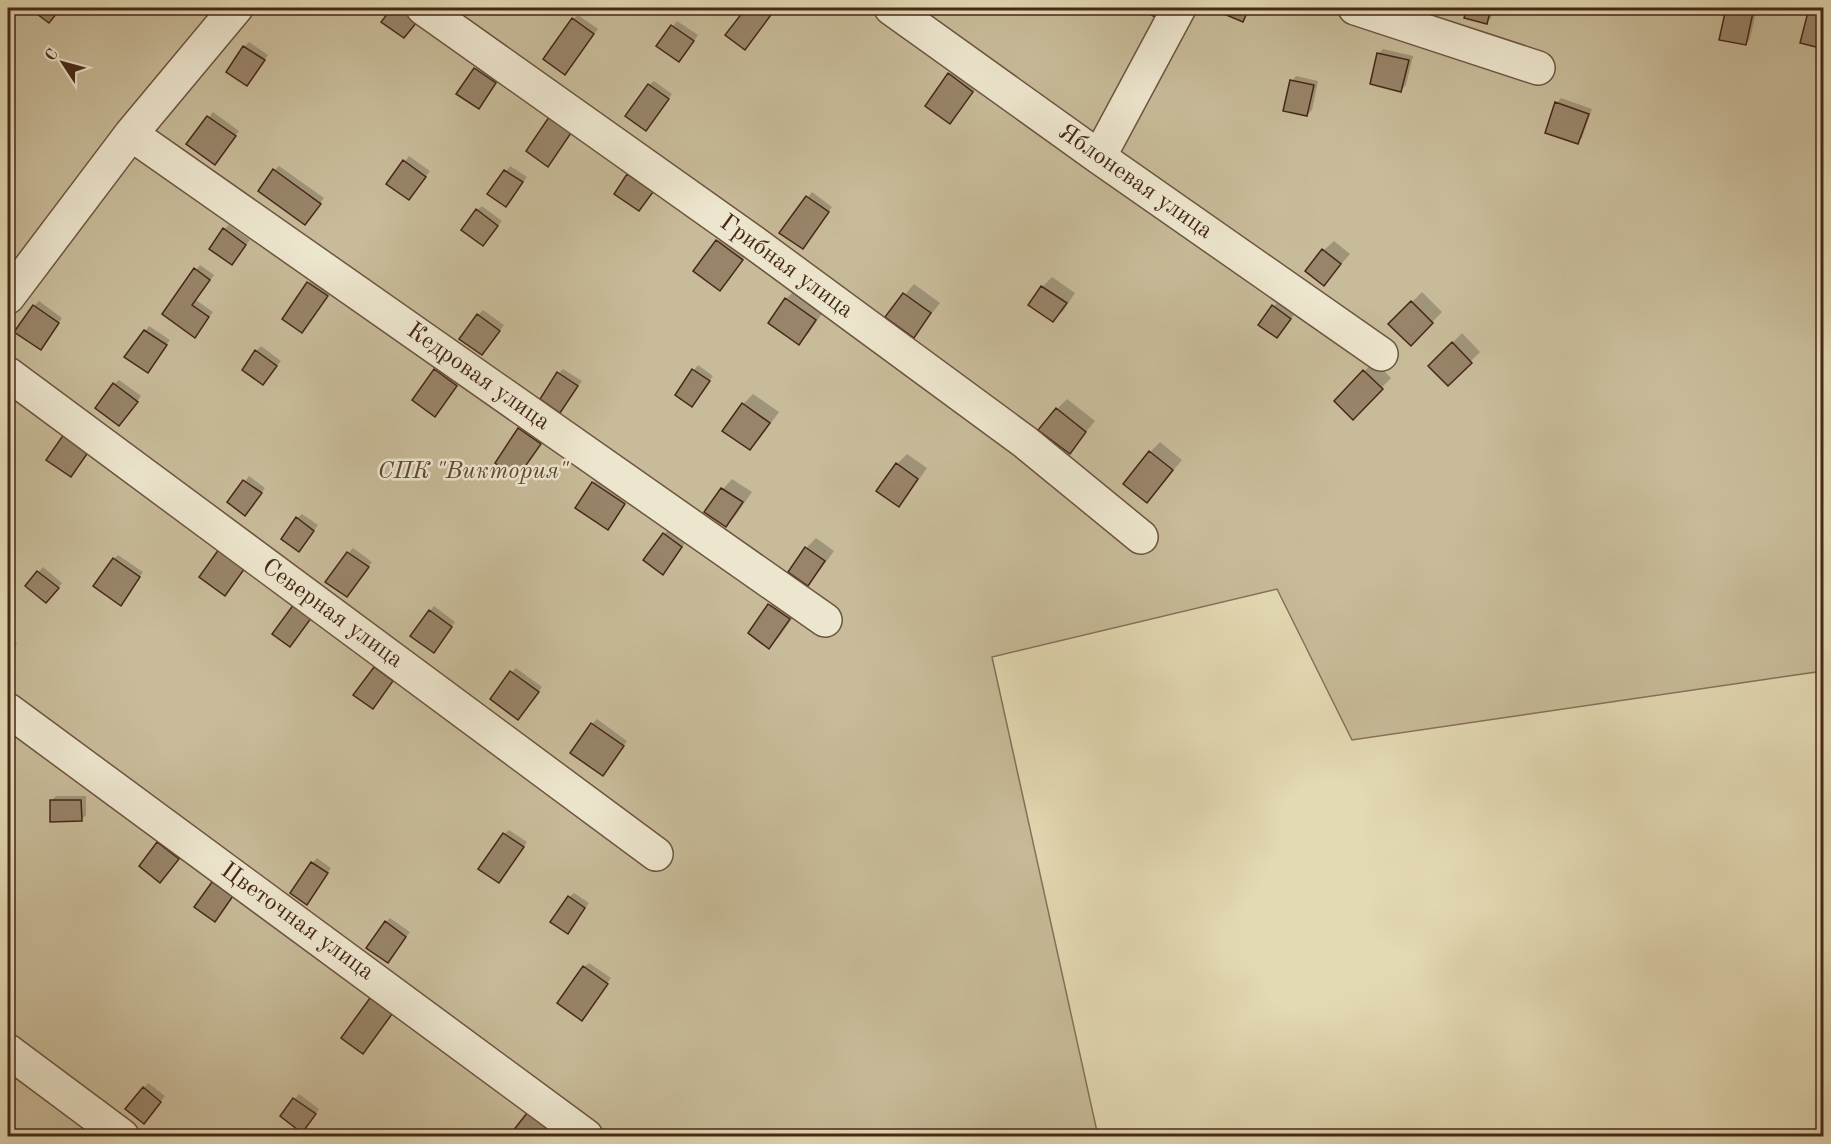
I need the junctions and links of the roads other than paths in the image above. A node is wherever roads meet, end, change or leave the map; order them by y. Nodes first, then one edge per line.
1 (236, 8) edge
2 (423, 8) edge
3 (891, 8) edge
4 (1179, 8) edge
5 (1355, 8) edge
6 (1538, 68) dead end
7 (131, 134) junction
8 (1099, 157) junction
9 (8, 297) edge
10 (1381, 354) dead end
11 (8, 374) edge
12 (1141, 537) dead end
13 (825, 620) dead end
14 (8, 710) edge
15 (656, 854) dead end
16 (8, 1051) edge
17 (122, 1137) edge
18 (586, 1137) edge

1 - 7 street
2 - 12 street, Грибная улица
3 - 8 street, Яблоневая улица
4 - 8 street
5 - 6 street
7 - 9 street
7 - 13 street, Кедровая улица
8 - 10 street, Яблоневая улица
11 - 15 street, Северная улица
14 - 18 street, Цветочная улица
16 - 17 street

